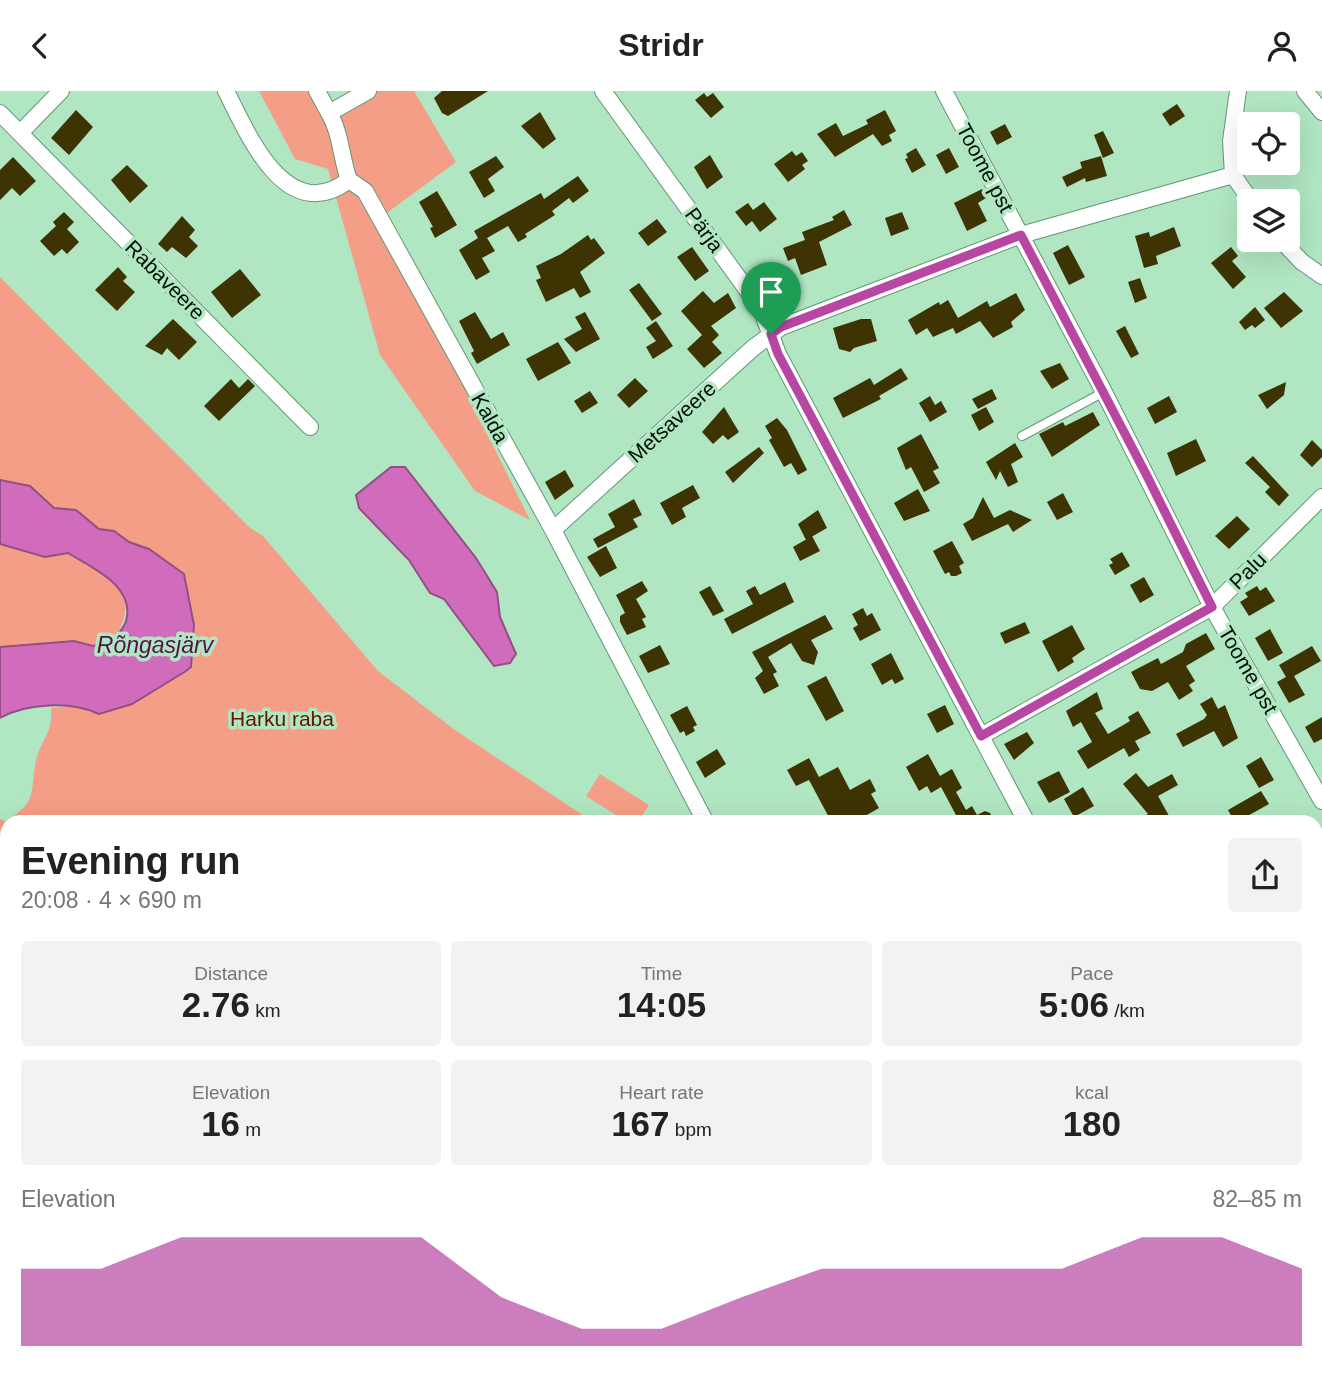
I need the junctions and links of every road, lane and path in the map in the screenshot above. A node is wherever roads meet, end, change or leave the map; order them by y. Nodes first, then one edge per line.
1 (61, 91) edge
2 (226, 91) edge
3 (317, 91) edge
4 (368, 91) edge
5 (603, 91) edge
6 (944, 91) edge
7 (1248, 91) edge
8 (1306, 91) edge
9 (1236, 99) edge
10 (1322, 112) edge
11 (0, 113) edge
12 (329, 113) junction
13 (20, 133) junction
14 (1233, 175) junction
15 (349, 180) junction
16 (1243, 189) edge
17 (1021, 235) junction
18 (1292, 252) edge
19 (1322, 276) edge
20 (771, 334) junction
21 (1104, 392) junction
22 (310, 427) dead end
23 (1022, 436) dead end
24 (1322, 497) edge
25 (553, 530) junction
26 (1212, 607) junction
27 (981, 736) junction
28 (1322, 801) edge
29 (702, 815) edge
30 (1023, 815) edge

1 - 13 street
2 - 15 street
3 - 12 street
4 - 12 street
5 - 20 street, Pärja
6 - 17 street, Toome pst
7 - 9 street
8 - 10 street
9 - 14 street
11 - 13 street, Rabaveere
12 - 15 street
13 - 22 street, Rabaveere
14 - 16 street
14 - 17 street, Metsaveere
15 - 25 street, Kalda
17 - 20 street, Metsaveere
17 - 21 street, Toome pst
18 - 19 street
20 - 25 street, Metsaveere
20 - 27 street, Pärja
21 - 23 lane
21 - 26 street, Toome pst
24 - 26 street, Palu
25 - 29 street, Kalda
26 - 27 street, Palu
26 - 28 street, Toome pst
27 - 30 street, Pärja

